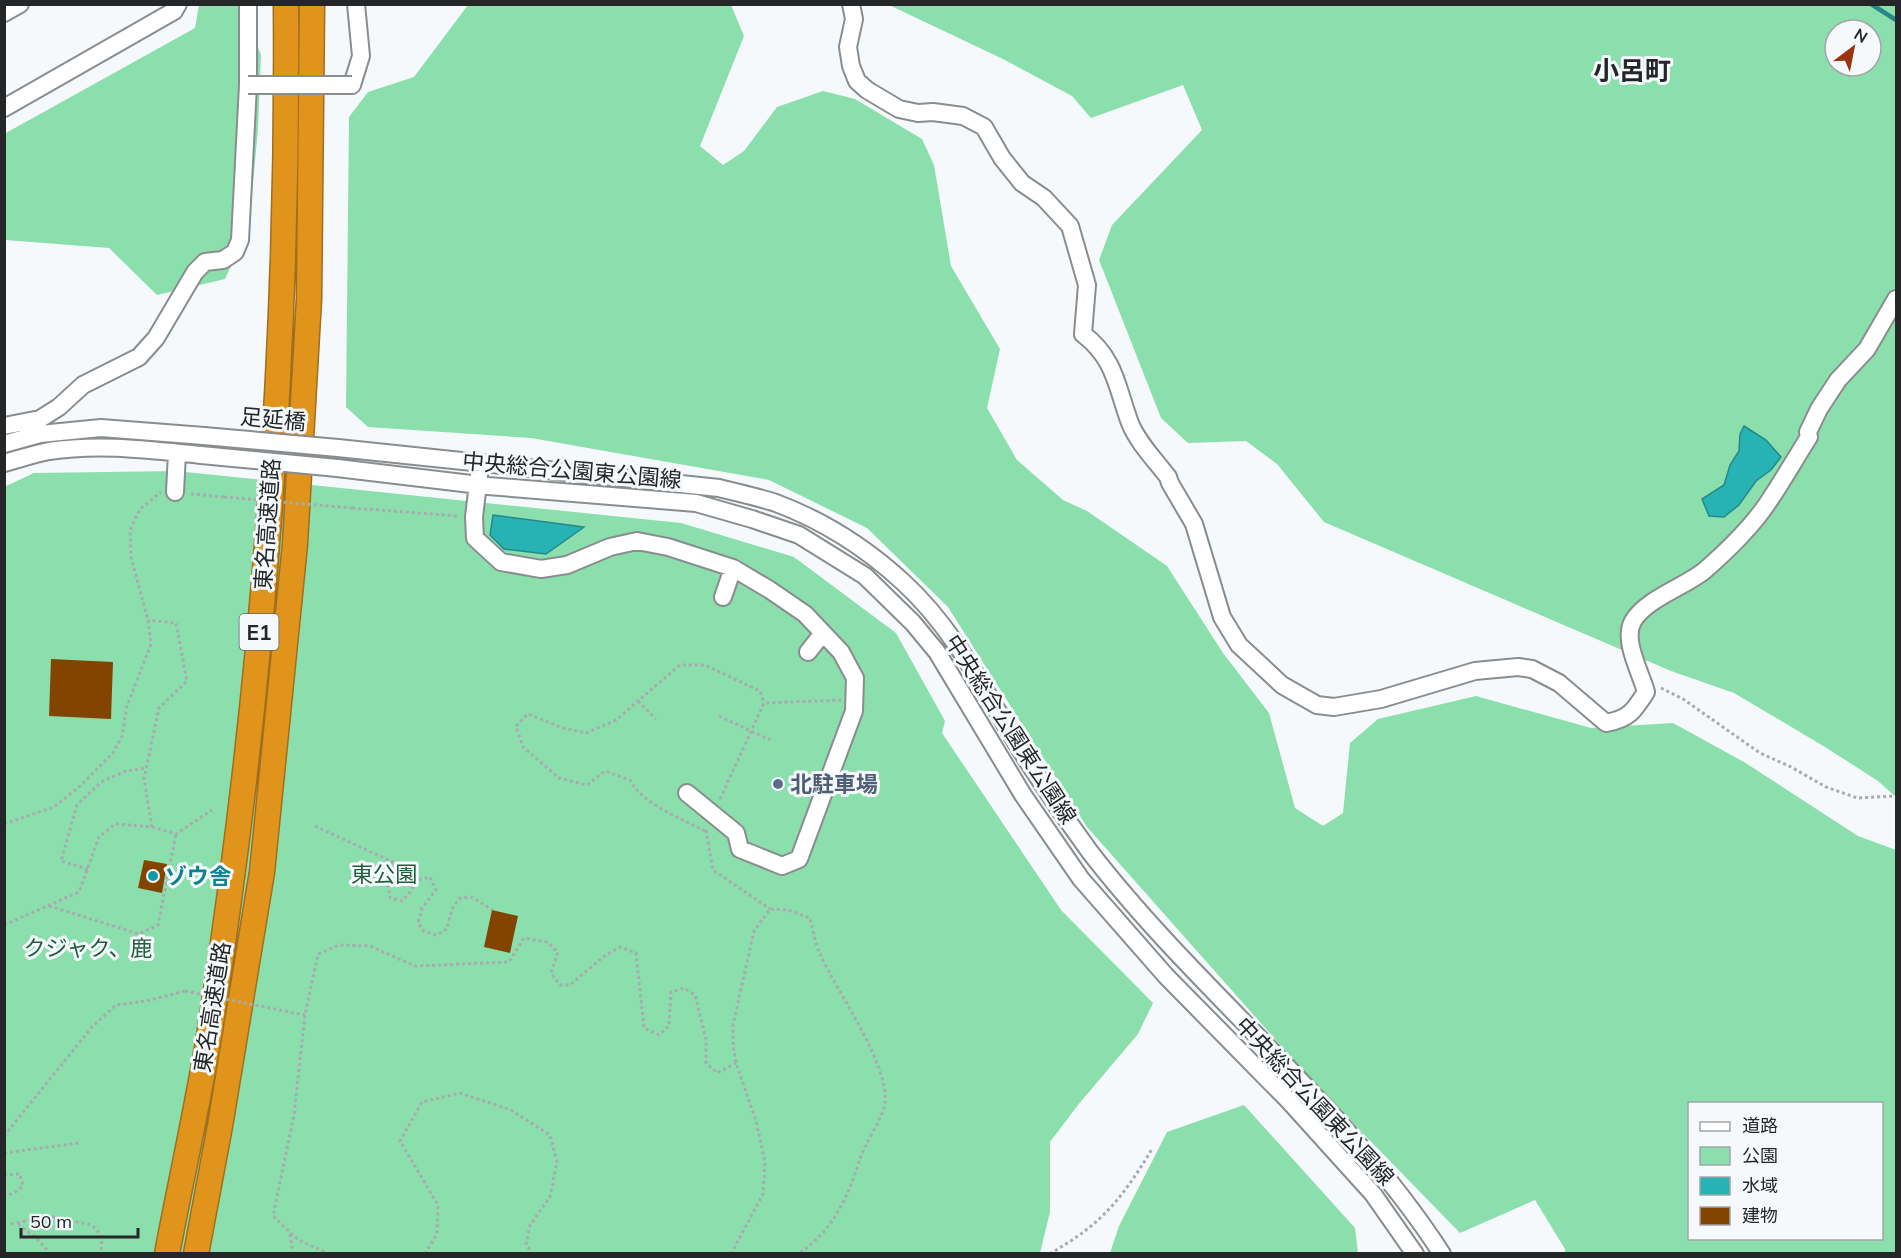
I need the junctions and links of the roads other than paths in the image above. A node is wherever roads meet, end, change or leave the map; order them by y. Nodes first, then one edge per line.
1 (20, 4) edge
2 (178, 4) edge
3 (248, 4) edge
4 (286, 4) edge
5 (312, 4) edge
6 (356, 4) edge
7 (851, 4) edge
8 (4, 13) edge
9 (248, 86) junction
10 (4, 108) edge
11 (1896, 299) edge
12 (4, 426) edge
13 (4, 444) edge
14 (177, 453) junction
15 (480, 462) junction
16 (4, 464) edge
17 (426, 479) joint
18 (478, 485) junction
19 (175, 492) road end
20 (733, 568) junction
21 (723, 597) dead end
22 (824, 633) junction
23 (808, 652) dead end
24 (687, 793) dead end
25 (167, 1254) edge
26 (196, 1254) edge
27 (1415, 1254) edge
28 (1442, 1254) edge

1 - 8 street
2 - 10 street
3 - 9 street
4 - 25 highway, 東名高速道路 / E1
5 - 26 highway, 東名高速道路 / E1
6 - 9 street, bridge
7 - 11 street
9 - 12 street
13 - 15 street, 足延橋, bridge
14 - 16 street
14 - 17 street, 足延橋, bridge
14 - 19 street
15 - 18 street
15 - 28 street, 足延橋
17 - 18 street, 中央総合公園東公園線
18 - 20 street
18 - 27 street, 中央総合公園東公園線
20 - 21 street
20 - 22 street
22 - 23 street
22 - 24 street

